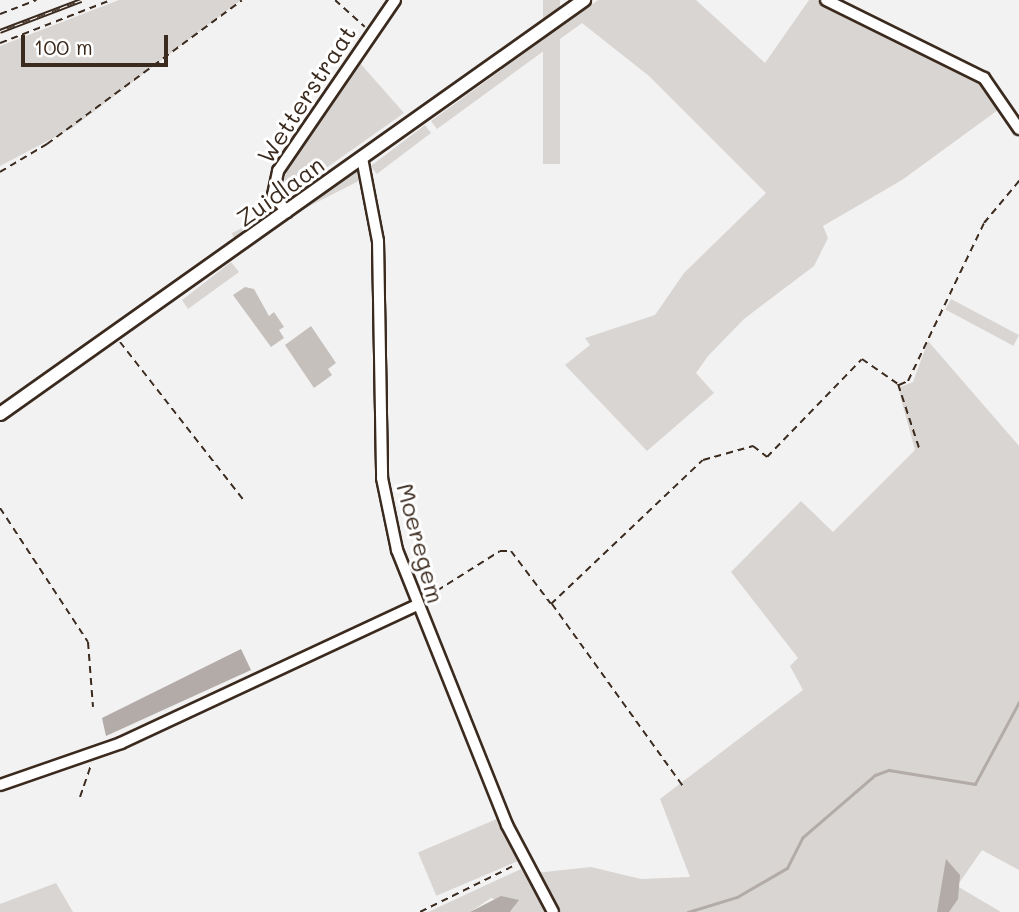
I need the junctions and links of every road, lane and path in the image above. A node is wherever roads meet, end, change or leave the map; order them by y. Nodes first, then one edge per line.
1 (36, 0) edge
2 (111, 0) edge
3 (242, 0) edge
4 (335, 0) edge
5 (394, 0) edge
6 (584, 0) edge
7 (826, 0) edge
8 (0, 14) edge
9 (371, 32) junction
10 (0, 43) edge
11 (1019, 129) edge
12 (362, 158) junction
13 (0, 172) edge
14 (1019, 181) edge
15 (287, 212) junction
16 (114, 334) junction
17 (898, 384) junction
18 (0, 414) edge
19 (919, 448) dead end
20 (244, 502) dead end
21 (0, 508) edge
22 (551, 604) junction
23 (415, 606) junction
24 (93, 707) dead end
25 (92, 755) junction
26 (0, 785) edge
27 (684, 788) dead end
28 (80, 797) dead end
29 (524, 861) junction
30 (420, 912) edge
31 (553, 912) edge

1 - 8 path
2 - 10 path
3 - 13 path
4 - 9 path
5 - 9 street, Wetterstraat
6 - 12 main road, Zuidlaan
7 - 11 street
9 - 15 street, Wetterstraat
12 - 15 main road, Zuidlaan
12 - 23 street, Moeregem
14 - 17 path
15 - 16 main road, Zuidlaan
16 - 18 main road, Zuidlaan
16 - 20 path
17 - 19 path
17 - 22 path
21 - 24 path
22 - 23 path
22 - 27 path
23 - 25 street
23 - 29 street, Moeregem
25 - 26 street
25 - 28 path
29 - 30 path
29 - 31 street, Moeregem

